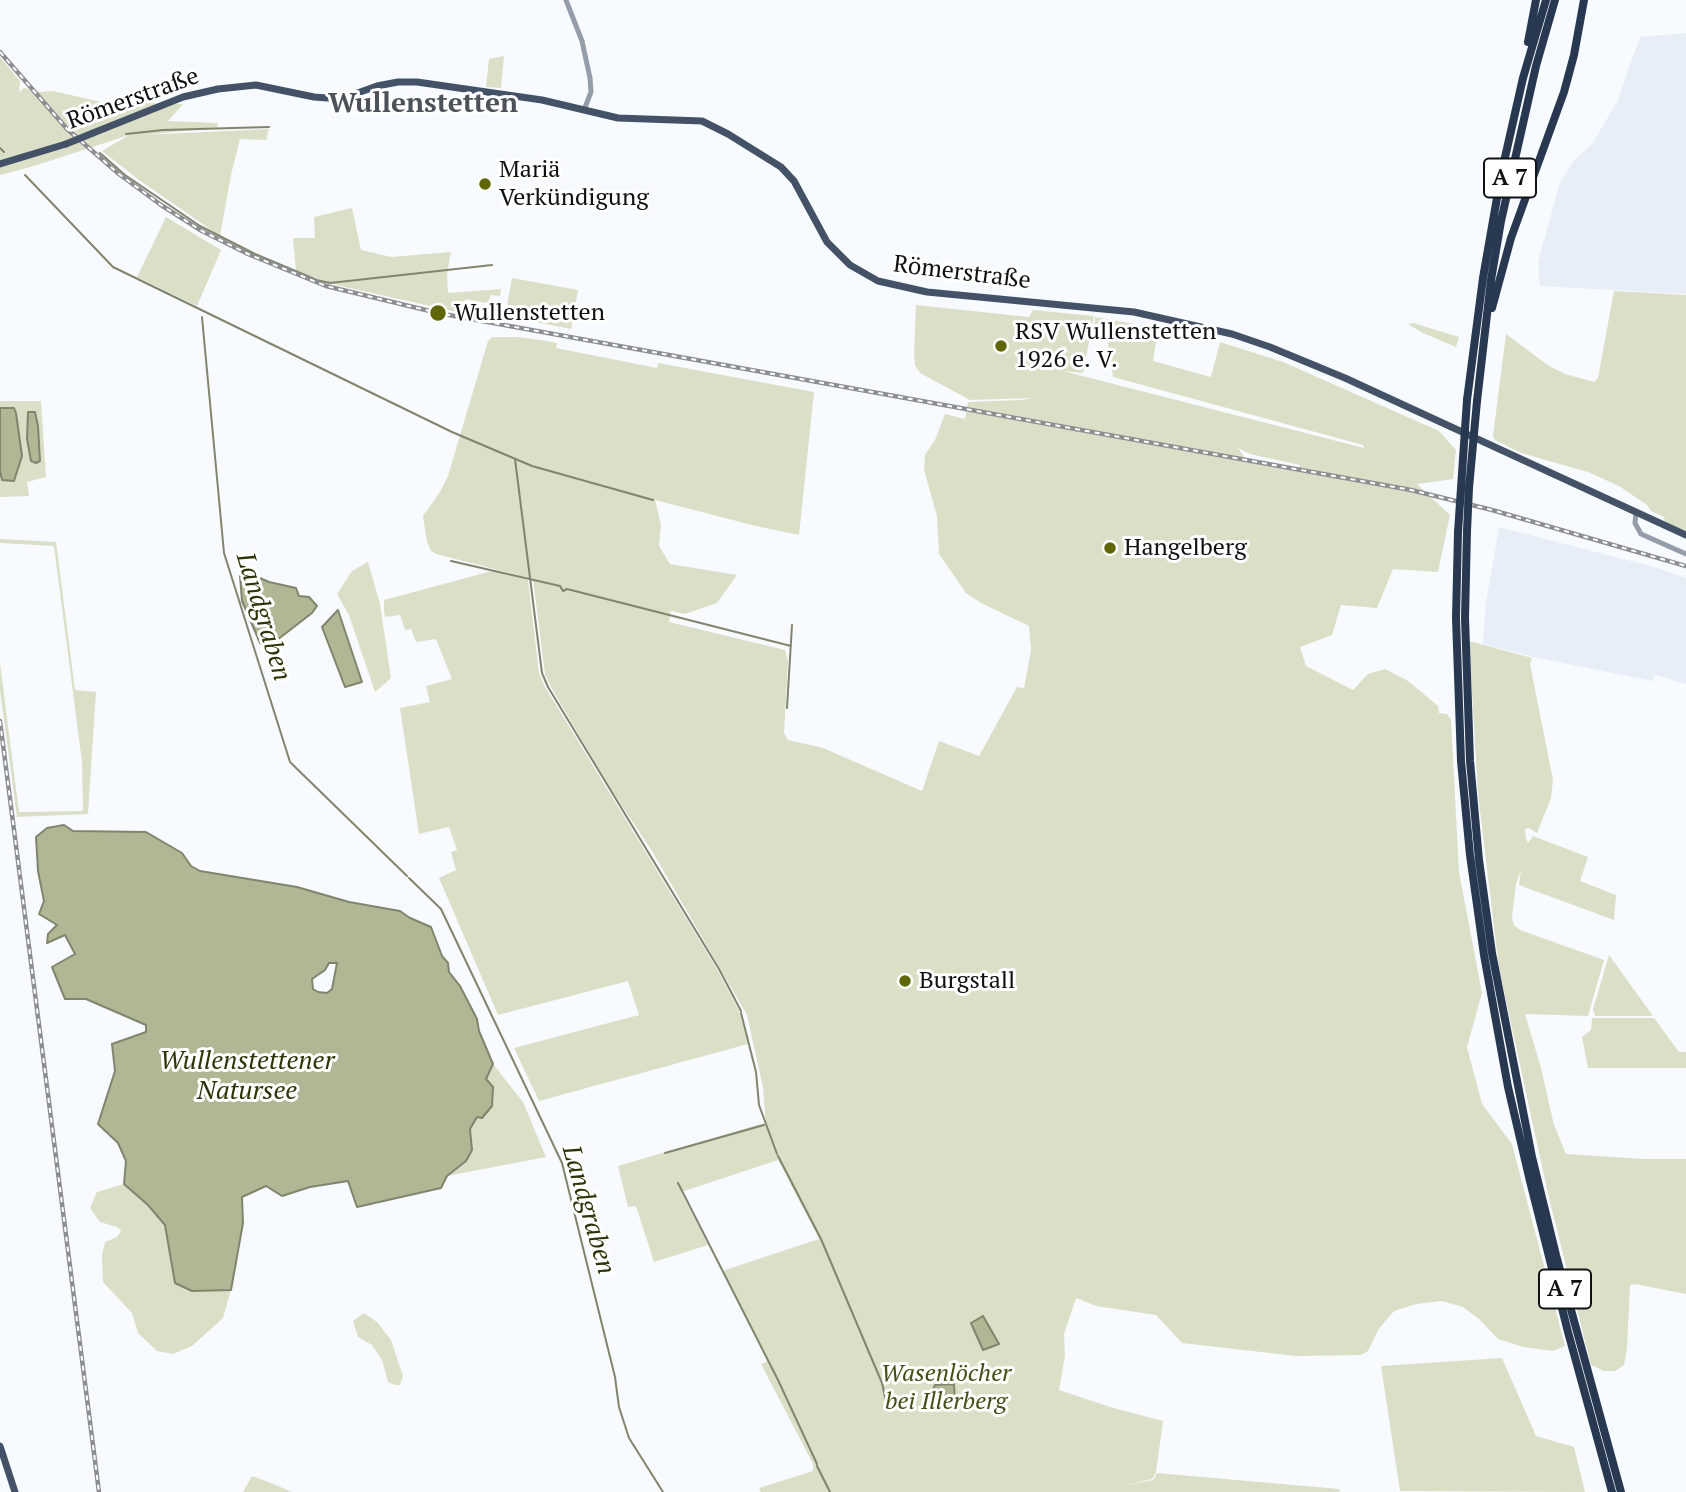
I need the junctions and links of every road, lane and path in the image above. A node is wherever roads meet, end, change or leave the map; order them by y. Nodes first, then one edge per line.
1 (566, 0) edge
2 (1536, 0) edge
3 (1546, 0) edge
4 (1555, 0) edge
5 (1584, 0) edge
6 (1523, 78) junction
7 (583, 110) junction
8 (0, 164) edge
9 (1481, 359) junction
10 (1636, 512) junction
11 (1463, 531) junction
12 (1686, 535) edge
13 (1686, 554) edge
14 (1469, 802) junction
15 (0, 1446) edge
16 (15, 1492) edge
17 (1612, 1492) edge
18 (1621, 1492) edge

1 - 7 street
2 - 6 highway
3 - 6 highway, A 7
4 - 9 highway, A 7
5 - 9 highway
6 - 11 highway, A 7, bridge
7 - 8 main road, Römerstraße, bridge
7 - 10 main road, Römerstraße
9 - 11 highway, A 7, bridge
10 - 12 main road, Römerstraße
10 - 13 street
11 - 14 highway, A 7
14 - 17 highway, A 7
14 - 18 highway, A 7
15 - 16 main road

